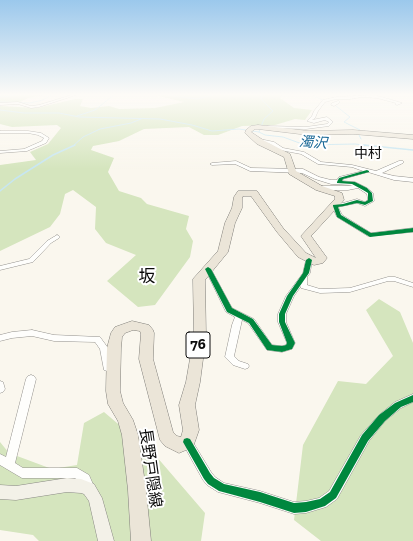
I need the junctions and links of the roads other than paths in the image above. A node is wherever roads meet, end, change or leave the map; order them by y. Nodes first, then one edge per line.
1 (311, 119) edge
2 (322, 119) edge
3 (328, 119) edge
4 (264, 127) junction
5 (0, 132) edge
6 (252, 133) junction
7 (413, 137) edge
8 (0, 152) edge
9 (401, 162) dead end
10 (212, 164) dead end
11 (368, 171) junction
12 (292, 172) junction
13 (377, 174) junction
14 (413, 180) edge
15 (340, 182) junction
16 (358, 186) junction
17 (318, 188) junction
18 (335, 206) junction
19 (413, 230) edge
20 (57, 237) dead end
21 (309, 260) junction
22 (0, 268) edge
23 (208, 269) junction
24 (303, 276) junction
25 (413, 284) edge
26 (240, 315) junction
27 (0, 338) edge
28 (245, 366) dead end
29 (31, 379) dead end
30 (113, 384) junction
31 (0, 385) edge
32 (0, 389) edge
33 (413, 398) edge
34 (187, 442) junction
35 (4, 462) edge
36 (89, 489) junction
37 (0, 492) edge
38 (106, 541) edge
39 (141, 541) edge

1 - 2 street
3 - 4 street
4 - 6 main road
4 - 7 main road
5 - 8 street
6 - 11 street
6 - 12 main road
9 - 13 street
10 - 12 street
11 - 13 street
11 - 15 street
12 - 15 street
12 - 17 main road
13 - 14 street
15 - 16 street
16 - 17 street
16 - 18 street
17 - 18 main road
18 - 19 street
18 - 21 main road
20 - 22 street
21 - 23 main road, 76
21 - 24 street
23 - 26 street
23 - 34 main road, 76
24 - 25 street
24 - 26 street
26 - 28 street
27 - 30 street
29 - 35 street
30 - 34 main road, 長野戸隠線
30 - 39 main road, 長野戸隠線
31 - 32 street
33 - 34 street
35 - 36 street
36 - 37 main road
36 - 38 main road

